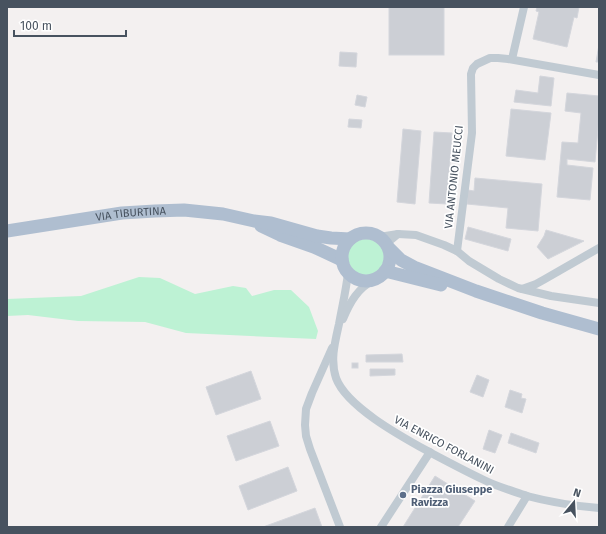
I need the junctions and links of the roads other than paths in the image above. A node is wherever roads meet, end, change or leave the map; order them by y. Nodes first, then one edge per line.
1 (524, 7) edge
2 (512, 59) junction
3 (599, 75) edge
4 (254, 221) junction
5 (7, 231) edge
6 (350, 239) junction
7 (384, 243) junction
8 (599, 248) edge
9 (457, 251) junction
10 (342, 260) junction
11 (385, 271) junction
12 (348, 274) junction
13 (374, 280) junction
14 (522, 289) junction
15 (476, 291) junction
16 (599, 304) edge
17 (599, 329) edge
18 (335, 339) junction
19 (430, 452) junction
20 (527, 496) junction
21 (599, 508) edge
22 (340, 527) edge
23 (381, 527) edge
24 (508, 527) edge

1 - 2 street
2 - 3 street, VIA ANTONIO MEUCCI
2 - 9 street, VIA ANTONIO MEUCCI
4 - 5 main road, VIA TIBURTINA
4 - 6 main road, VIA TIBURTINA
4 - 10 main road, VIA TIBURTINA
6 - 7 main road, VIA TIBURTINA
6 - 10 main road
7 - 9 street
7 - 11 main road
7 - 15 main road
8 - 14 street
9 - 14 street
10 - 12 main road
11 - 13 main road
11 - 15 main road
12 - 13 main road
12 - 18 street
13 - 18 street
14 - 16 street
15 - 17 main road
18 - 19 street, VIA ENRICO FORLANINI
18 - 22 street
19 - 20 street, VIA ENRICO FORLANINI
19 - 23 street
20 - 21 street, VIA ENRICO FORLANINI
20 - 24 street

